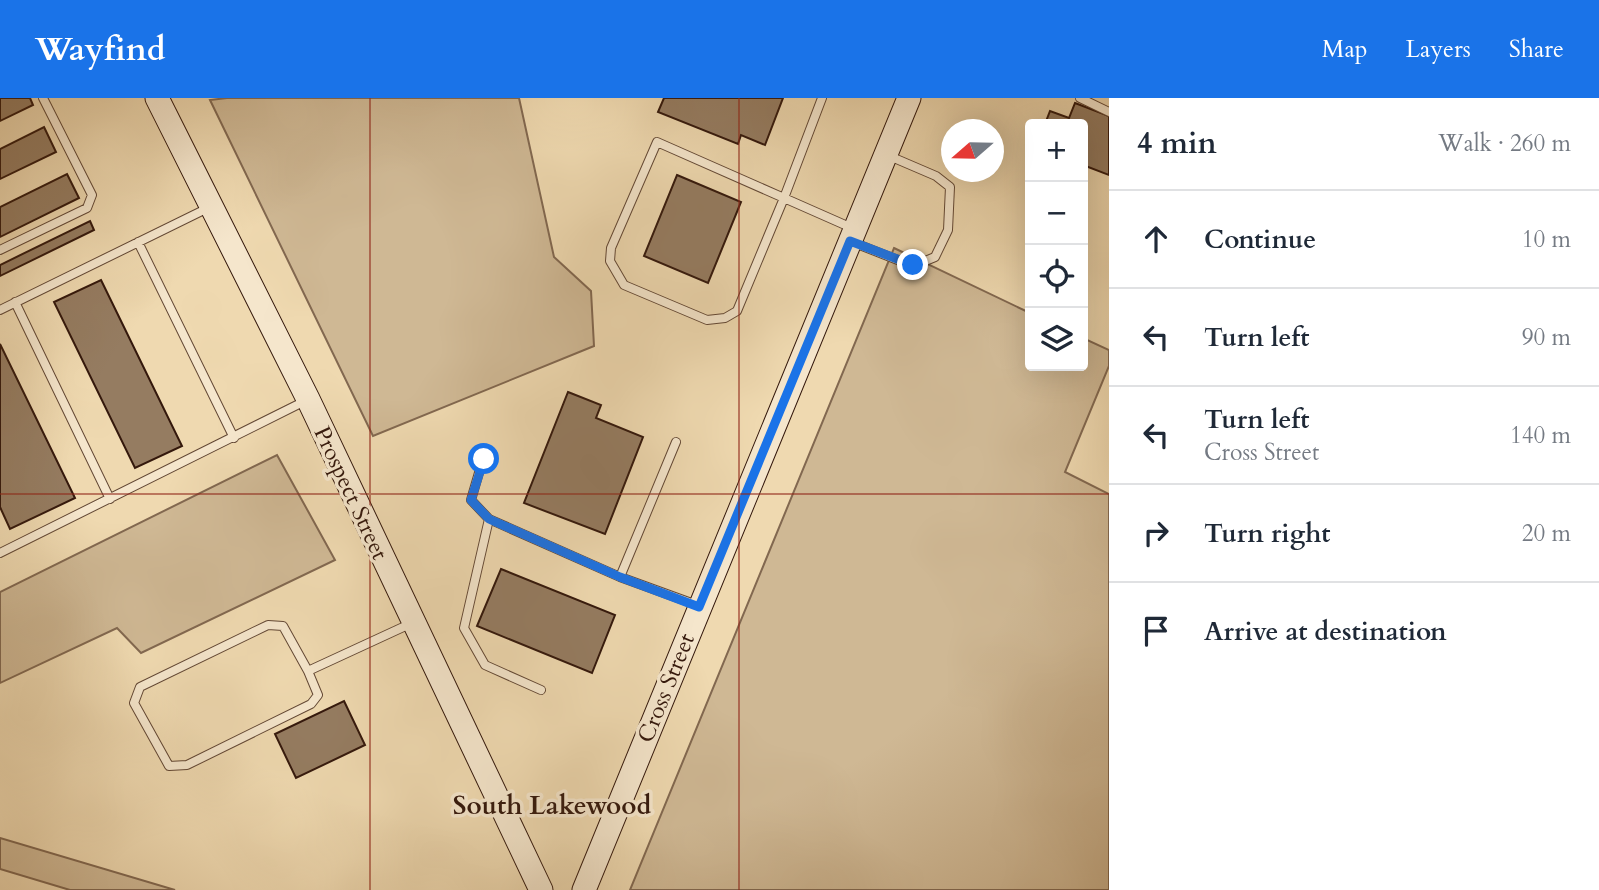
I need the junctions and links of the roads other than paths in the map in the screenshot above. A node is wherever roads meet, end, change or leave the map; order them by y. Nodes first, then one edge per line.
1 (43, 98) edge
2 (157, 98) edge
3 (822, 98) edge
4 (909, 98) edge
5 (1080, 98) edge
6 (1109, 112) edge
7 (886, 154) junction
8 (784, 198) junction
9 (211, 206) junction
10 (852, 235) junction
11 (138, 242) junction
12 (0, 250) edge
13 (15, 302) junction
14 (0, 310) edge
15 (307, 399) junction
16 (234, 438) junction
17 (676, 442) dead end
18 (484, 459) dead end
19 (110, 499) junction
20 (489, 519) junction
21 (0, 553) edge
22 (620, 577) junction
23 (699, 607) junction
24 (412, 623) junction
25 (308, 671) junction
26 (541, 690) dead end
27 (541, 890) edge
28 (584, 890) edge

1 - 12 lane
2 - 9 street, Prospect Street
3 - 8 lane
4 - 7 street, Cross Street
5 - 6 lane
7 - 10 street, Cross Street
7 - 10 lane
8 - 8 lane
8 - 10 lane
9 - 11 lane
9 - 15 street, Prospect Street
10 - 23 street, Cross Street
11 - 13 lane
11 - 16 lane
13 - 14 lane
13 - 19 lane
15 - 16 lane
15 - 24 street, Prospect Street
16 - 19 lane
17 - 22 lane
18 - 20 lane
19 - 21 lane
20 - 22 lane
20 - 26 lane
22 - 23 lane
23 - 28 street, Cross Street
24 - 25 lane
24 - 27 street, Prospect Street
25 - 25 lane

